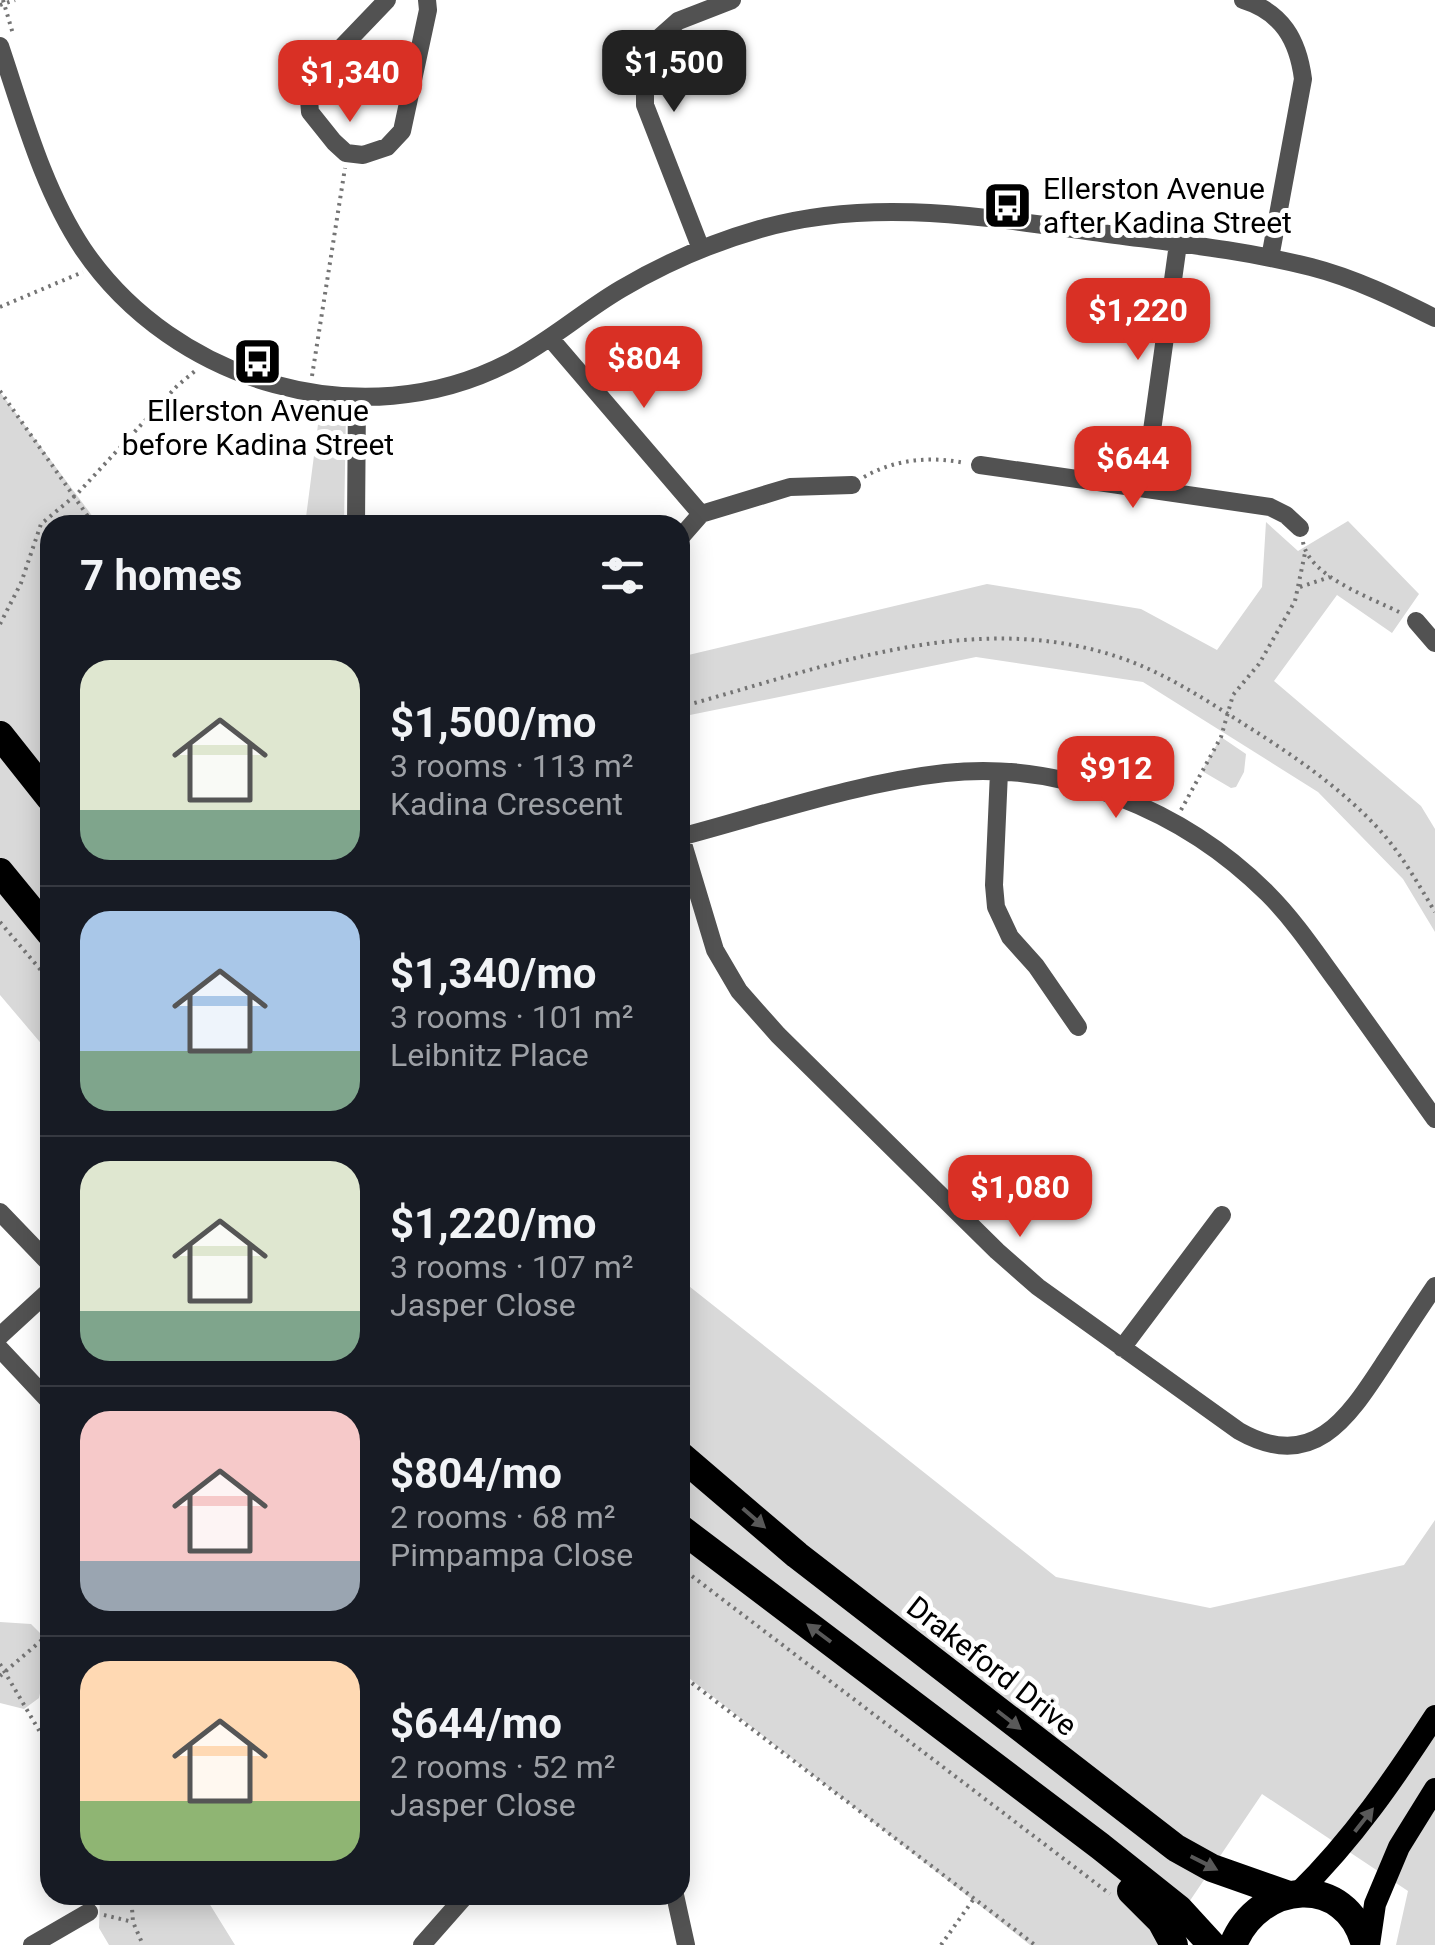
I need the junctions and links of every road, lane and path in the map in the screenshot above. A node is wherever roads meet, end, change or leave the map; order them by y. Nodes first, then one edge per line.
1 (15, 0) edge
2 (387, 0) edge
3 (427, 0) edge
4 (732, 0) edge
5 (1244, 0) edge
6 (2, 3) edge
7 (8, 46) edge
8 (346, 163) dead end
9 (1178, 244) junction
10 (701, 248) junction
11 (1270, 258) junction
12 (81, 274) dead end
13 (0, 307) edge
14 (1435, 318) edge
15 (550, 338) junction
16 (196, 371) dead end
17 (300, 375) dead end
18 (0, 391) edge
19 (358, 397) junction
20 (980, 465) joint
21 (852, 485) joint
22 (1144, 488) junction
23 (74, 496) junction
24 (701, 514) junction
25 (51, 515) edge
26 (87, 515) edge
27 (356, 515) edge
28 (40, 524) edge
29 (690, 527) edge
30 (1300, 528) joint
31 (1305, 553) junction
32 (1330, 577) junction
33 (1300, 587) junction
34 (1416, 622) joint
35 (0, 624) edge
36 (1435, 643) edge
37 (690, 704) edge
38 (1227, 714) junction
39 (0, 735) edge
40 (999, 772) junction
41 (40, 785) edge
42 (1174, 822) junction
43 (690, 834) edge
44 (690, 869) edge
45 (0, 872) edge
46 (1435, 912) edge
47 (40, 921) edge
48 (0, 922) edge
49 (40, 969) edge
50 (1078, 1026) dead end
51 (1435, 1119) edge
52 (0, 1212) edge
53 (1222, 1215) dead end
54 (40, 1254) edge
55 (1435, 1286) edge
56 (40, 1299) edge
57 (0, 1336) edge
58 (1122, 1348) junction
59 (0, 1349) edge
60 (40, 1391) edge
61 (690, 1464) edge
62 (690, 1536) edge
63 (691, 1575) edge
64 (40, 1642) edge
65 (0, 1664) edge
66 (2, 1674) edge
67 (690, 1682) edge
68 (1435, 1716) edge
69 (40, 1733) edge
70 (1435, 1789) edge
71 (1100, 1846) junction
72 (1292, 1893) junction
73 (1114, 1898) dead end
74 (973, 1900) junction
75 (132, 1905) edge
76 (457, 1905) edge
77 (677, 1905) edge
78 (88, 1912) joint
79 (133, 1922) junction
80 (32, 1945) edge
81 (143, 1945) edge
82 (422, 1945) edge
83 (686, 1945) edge
84 (940, 1945) edge
85 (1034, 1945) edge
86 (1174, 1945) edge
87 (1212, 1945) edge
88 (1233, 1945) edge
89 (1367, 1945) edge

1 - 6 path
2 - 3 street
4 - 10 street
5 - 11 street
6 - 7 path
7 - 19 street
8 - 17 path
9 - 10 street
9 - 11 street
9 - 22 street
10 - 15 street
11 - 14 street
12 - 13 path
15 - 19 street
15 - 24 street
16 - 23 path
18 - 23 path
19 - 27 street
20 - 21 path
20 - 22 street
21 - 24 street
22 - 30 street
23 - 25 path
23 - 26 path
24 - 29 street
28 - 35 path
30 - 31 path
31 - 32 path
31 - 33 path
32 - 33 path
32 - 34 path
33 - 38 path
34 - 36 street
37 - 38 path
38 - 42 path
38 - 46 path
39 - 41 highway
40 - 42 street
40 - 43 street
40 - 50 street
42 - 51 street
44 - 58 street
45 - 47 highway
48 - 49 path
52 - 54 street
53 - 58 street
55 - 58 street
56 - 57 street
59 - 60 street
61 -> 72 highway, Drakeford Drive
71 -> 62 highway
63 - 73 path
64 - 66 path
65 - 66 path
66 - 69 path
67 - 74 path
72 -> 68 main road
70 - 89 main road
71 - 86 highway
71 - 87 highway
72 - 88 highway
72 - 89 highway, Drakeford Drive
74 - 84 path
74 - 85 path
75 - 79 path
76 - 82 street
77 - 83 street
78 - 79 path
78 - 80 street
79 - 81 path

